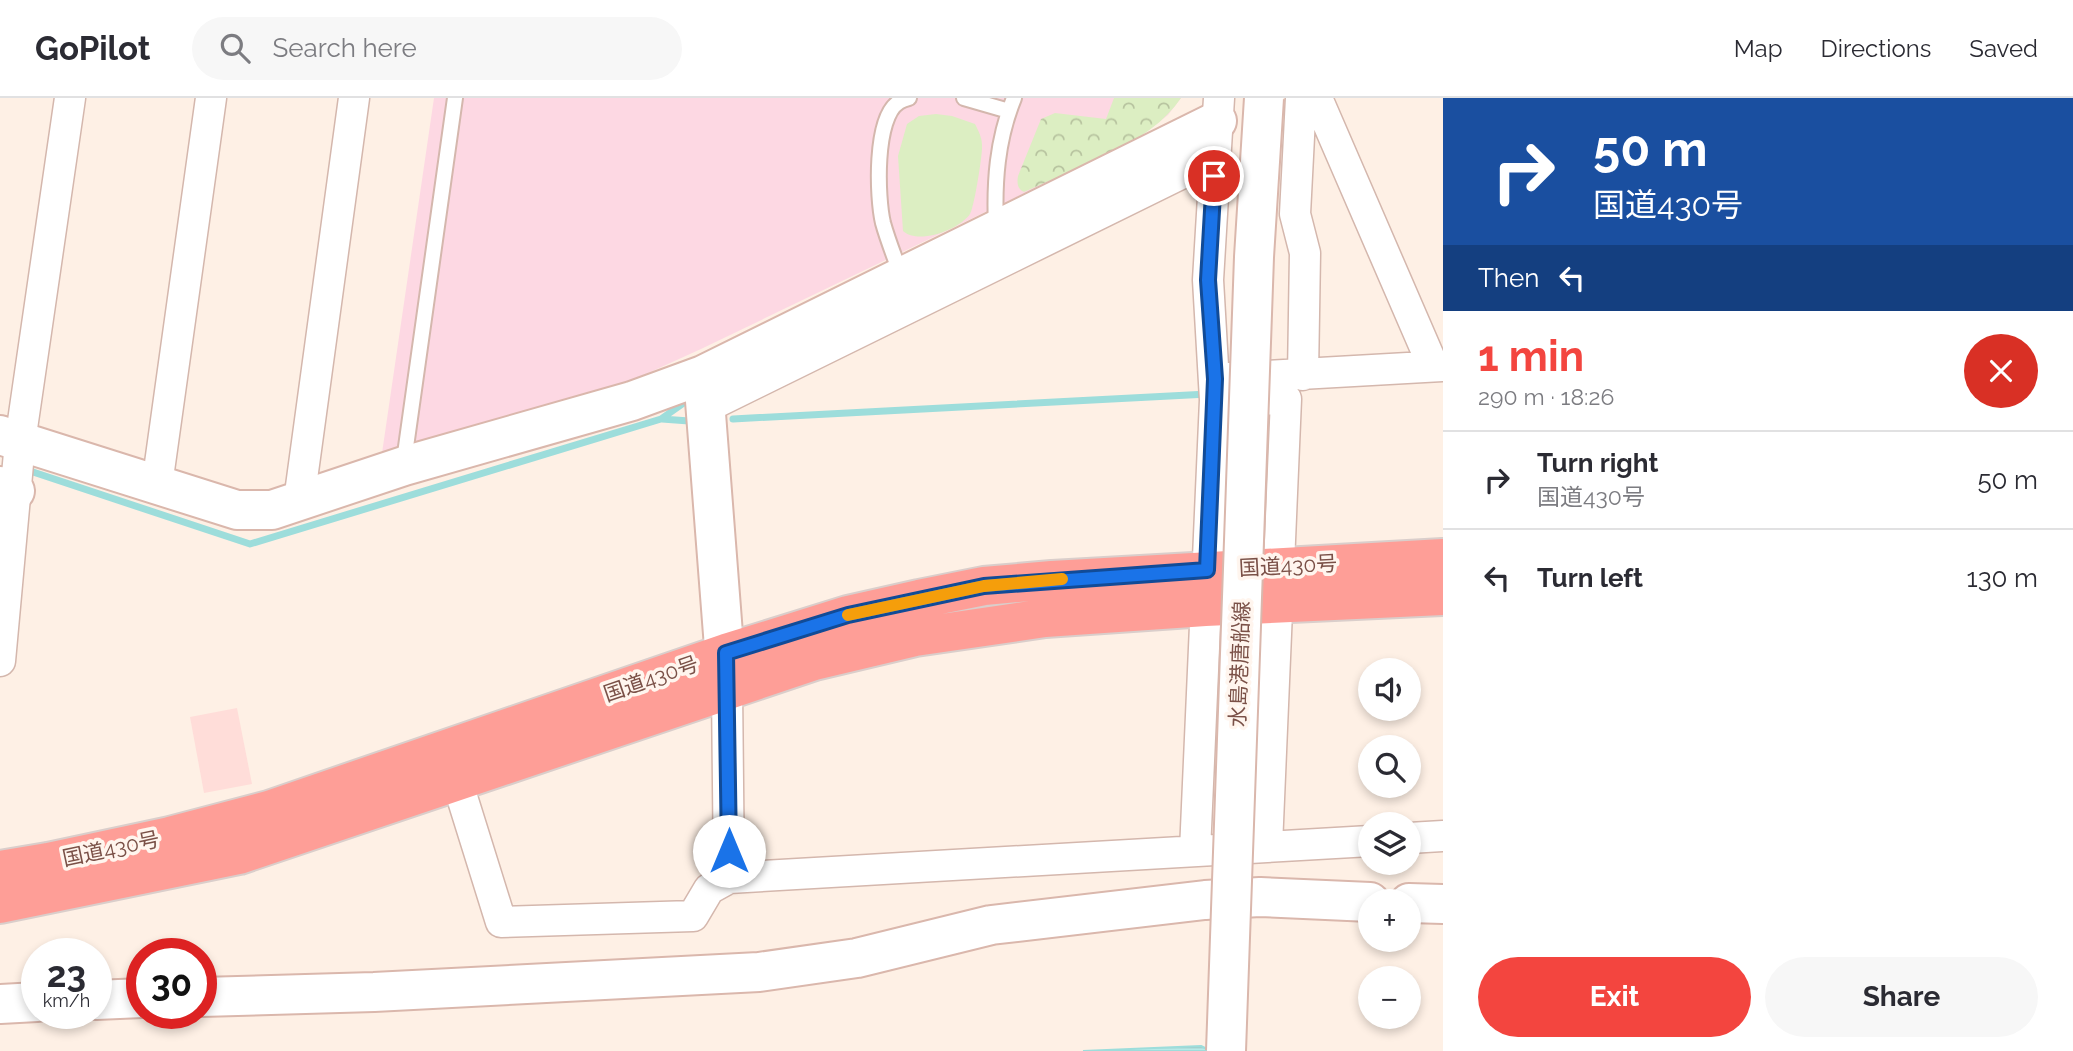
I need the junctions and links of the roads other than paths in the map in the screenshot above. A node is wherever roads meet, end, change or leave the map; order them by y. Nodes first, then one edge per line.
1 (70, 98) edge
2 (211, 98) edge
3 (354, 98) edge
4 (455, 98) edge
5 (909, 98) edge
6 (964, 98) edge
7 (1304, 101) edge
8 (1011, 104) edge
9 (1217, 125) edge
10 (1213, 214) junction
11 (1295, 214) junction
12 (997, 230) junction
13 (902, 276) junction
14 (1438, 366) edge
15 (1303, 375) junction
16 (704, 391) junction
17 (1215, 391) junction
18 (12, 465) edge
19 (404, 466) junction
20 (157, 485) junction
21 (299, 501) junction
22 (1443, 558) edge
23 (1279, 567) junction
24 (1207, 570) junction
25 (1443, 596) edge
26 (1277, 605) junction
27 (1205, 607) junction
28 (0, 661) edge
29 (727, 671) junction
30 (457, 781) junction
31 (1443, 836) edge
32 (1421, 837) edge
33 (1358, 842) edge
34 (1267, 846) junction
35 (1195, 851) junction
36 (0, 870) edge
37 (729, 878) junction
38 (1358, 901) edge
39 (1421, 903) edge
40 (0, 904) edge
41 (1443, 904) edge
42 (217, 997) edge
43 (21, 1003) edge
44 (0, 1004) edge
45 (1226, 1051) edge

1 - 18 street
2 - 20 street
3 - 21 street
4 - 19 lane
5 - 13 lane
6 - 8 lane
7 - 11 street
7 - 14 street
7 - 45 street, 水島港唐船線, bridge
8 - 12 lane
9 - 10 street
9 - 12 street
9 - 16 street
10 - 11 street
10 - 17 street
11 - 15 street
12 - 13 street
13 - 16 street
14 - 15 street
15 - 17 street
16 - 19 street
16 - 29 street
17 - 23 street
17 - 24 street
18 - 20 street
18 - 28 street
19 - 21 street
20 - 21 street
22 - 23 highway, 国道430号
23 - 24 highway, 国道430号
23 - 26 street
24 - 27 street
24 - 29 highway, 国道430号
25 - 26 highway, 国道430号
26 - 27 highway, 国道430号
26 - 34 street
27 - 29 highway, 国道430号
27 - 35 street
29 - 30 highway, 国道430号
29 - 36 highway, 国道430号
29 - 37 street
30 - 37 street
30 - 40 highway, 国道430号
31 - 32 street
33 - 34 street
34 - 35 street
35 - 37 street
38 - 42 street
39 - 41 street
43 - 44 street

